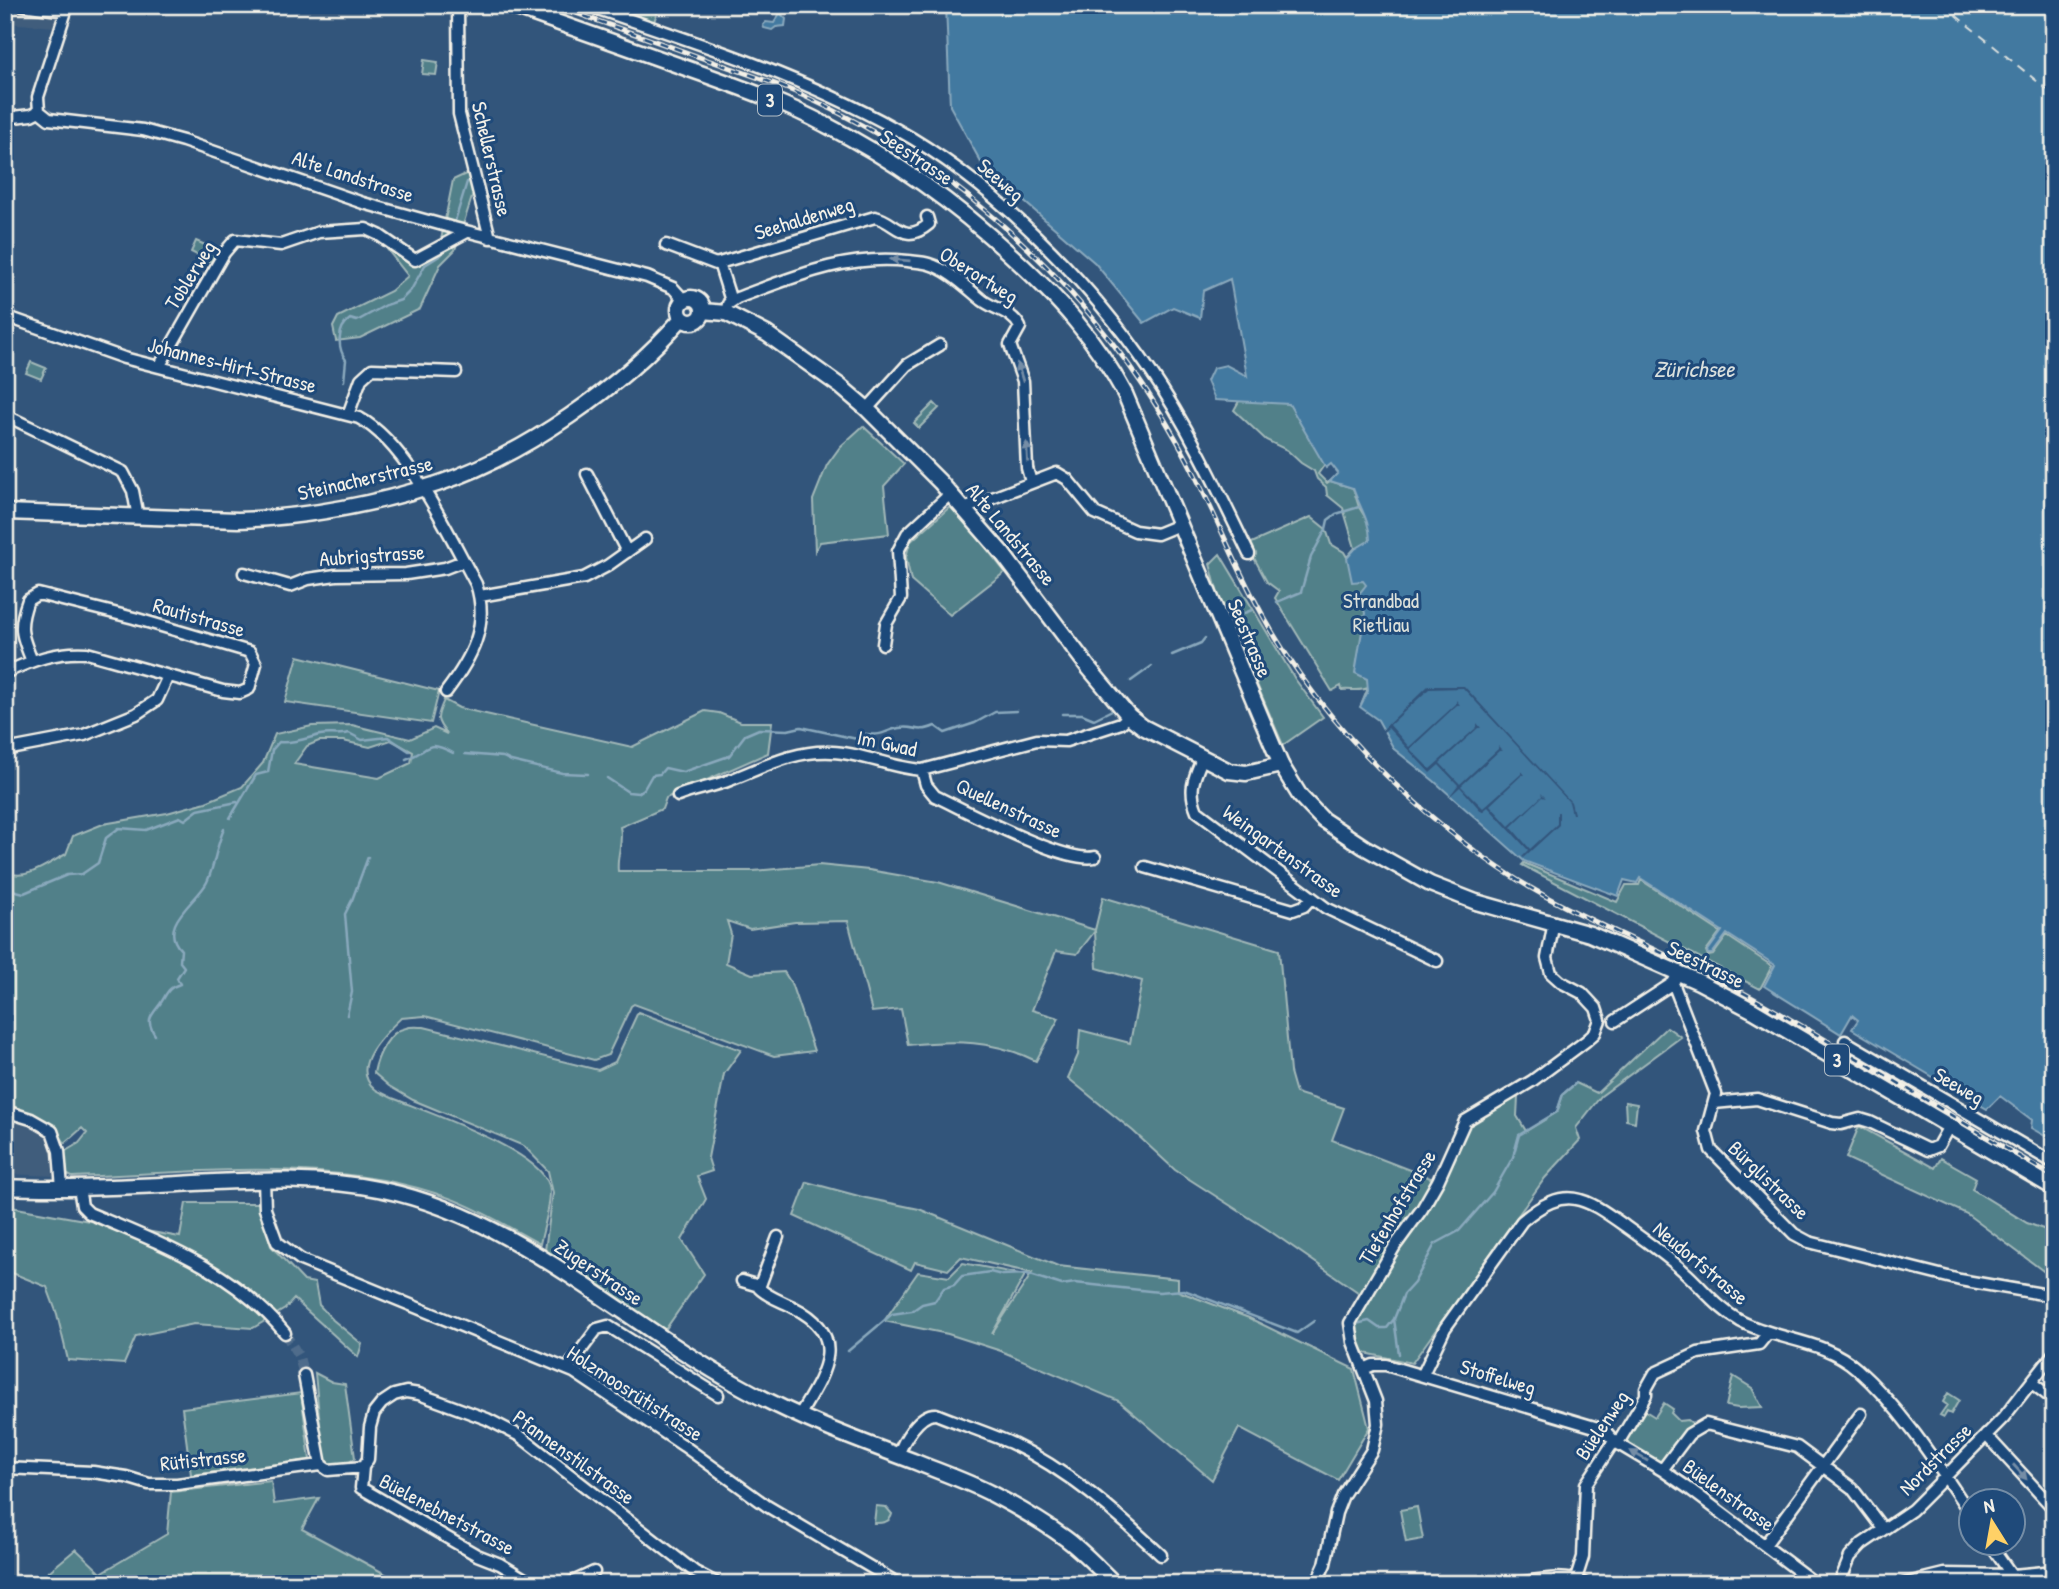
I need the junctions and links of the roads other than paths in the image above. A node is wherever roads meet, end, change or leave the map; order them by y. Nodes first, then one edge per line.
1 (22, 5) edge
2 (458, 5) edge
3 (508, 5) edge
4 (586, 5) edge
5 (67, 8) edge
6 (39, 111) junction
7 (5, 118) edge
8 (927, 217) dead end
9 (467, 232) junction
10 (490, 238) junction
11 (666, 245) dead end
12 (719, 263) junction
13 (684, 300) junction
14 (728, 307) junction
15 (703, 311) junction
16 (5, 317) edge
17 (682, 318) junction
18 (940, 345) dead end
19 (159, 367) junction
20 (456, 372) dead end
21 (867, 409) junction
22 (5, 415) edge
23 (348, 415) junction
24 (587, 474) dead end
25 (1031, 482) junction
26 (421, 488) junction
27 (950, 494) junction
28 (964, 509) junction
29 (5, 512) edge
30 (138, 517) junction
31 (1179, 525) junction
32 (645, 539) dead end
33 (627, 552) junction
34 (1249, 554) dead end
35 (463, 561) junction
36 (244, 573) dead end
37 (480, 596) junction
38 (883, 644) dead end
39 (32, 660) junction
40 (5, 673) edge
41 (168, 676) junction
42 (446, 692) dead end
43 (1129, 716) junction
44 (5, 750) edge
45 (1202, 758) junction
46 (1281, 765) junction
47 (922, 770) junction
48 (678, 796) dead end
49 (1095, 857) dead end
50 (1145, 867) dead end
51 (1311, 898) junction
52 (1553, 922) junction
53 (1437, 961) dead end
54 (1676, 978) junction
55 (1615, 1021) dead end
56 (1845, 1041) dead end
57 (1714, 1103) junction
58 (5, 1111) edge
59 (1948, 1128) junction
60 (2054, 1163) edge
61 (264, 1180) junction
62 (5, 1187) edge
63 (62, 1188) junction
64 (79, 1188) junction
65 (2054, 1188) edge
66 (778, 1237) dead end
67 (742, 1281) dead end
68 (759, 1286) junction
69 (2054, 1296) edge
70 (285, 1333) tunnel mouth
71 (1768, 1333) junction
72 (2054, 1353) edge
73 (567, 1369) junction
74 (1364, 1369) junction
75 (1423, 1374) junction
76 (304, 1375) tunnel mouth
77 (2032, 1383) junction
78 (718, 1395) dead end
79 (2054, 1400) edge
80 (1861, 1414) dead end
81 (799, 1416) junction
82 (1986, 1435) junction
83 (1615, 1443) junction
84 (898, 1456) junction
85 (321, 1465) junction
86 (1822, 1466) junction
87 (363, 1467) junction
88 (5, 1468) edge
89 (1662, 1470) junction
90 (1945, 1477) junction
91 (1958, 1496) edge
92 (2054, 1509) edge
93 (1883, 1529) junction
94 (1765, 1545) junction
95 (1161, 1555) dead end
96 (2000, 1558) edge
97 (2054, 1571) edge
98 (593, 1572) dead end
99 (2016, 1579) edge
100 (1581, 1581) edge
101 (533, 1584) edge
102 (568, 1584) edge
103 (718, 1584) edge
104 (899, 1584) edge
105 (1115, 1584) edge
106 (1316, 1584) edge
107 (1510, 1584) edge
108 (1816, 1584) edge
109 (1839, 1584) edge
110 (1903, 1584) edge

1 - 5 street
2 - 10 street, Schellerstrasse
3 - 31 main road, Seestrasse / 3
4 - 34 street, Seeweg
5 - 6 street
6 - 7 street, Alte Landstrasse
6 - 9 street, Alte Landstrasse
8 - 12 street, Seehaldenweg
9 - 10 street, Alte Landstrasse
9 - 19 street, Toblerweg
10 - 13 street, Alte Landstrasse
11 - 12 street
12 - 14 street
13 - 15 main road
13 - 17 main road
14 - 15 main road, Alte Landstrasse
14 - 21 main road, Alte Landstrasse
25 -> 14 street, Oberortweg
15 - 17 main road
16 - 19 street, Johannes-Hirt-Strasse
17 - 26 main road, Steinacherstrasse
18 - 21 street
19 - 23 street, Johannes-Hirt-Strasse
20 - 23 street
21 - 27 main road, Alte Landstrasse
22 - 30 street
23 - 26 street, Johannes-Hirt-Strasse
24 - 33 street
25 - 28 street
25 - 31 street
26 - 30 main road, Steinacherstrasse
26 - 35 street, Johannes-Hirt-Strasse
27 - 28 main road, Alte Landstrasse
27 - 38 street
28 - 43 main road, Alte Landstrasse
29 - 30 main road, Steinacherstrasse
31 - 46 main road, Seestrasse / 3
32 - 33 street
33 - 37 street
35 - 36 street, Aubrigstrasse
35 - 37 street, Johannes-Hirt-Strasse
37 - 42 street
39 - 40 street
39 - 41 street, Rautistrasse
39 - 41 street, Rautistrasse
41 - 44 street
43 - 45 main road, Alte Landstrasse
43 - 47 street, Im Gwad
45 - 46 main road, Alte Landstrasse
45 - 51 street, Weingartenstrasse
46 - 52 main road, Seestrasse / 3
47 - 48 street, Im Gwad
47 - 49 street, Quellenstrasse
50 - 51 street
51 - 53 street, Weingartenstrasse
52 - 54 main road, Seestrasse / 3
52 - 74 street, Tiefenhofstrasse
54 - 55 street
54 - 57 street, Bürglistrasse
54 - 59 main road, Seestrasse / 3
56 - 60 street, Seeweg
57 - 59 street
57 - 69 street, Bürglistrasse
58 - 63 street
59 - 65 main road, Seestrasse / 3
61 - 64 main road, Zugerstrasse
61 - 73 street, Holzmoosrütistrasse
61 - 81 main road, Zugerstrasse
62 - 63 main road, Zugerstrasse
63 - 64 main road, Zugerstrasse
64 - 70 street
66 - 68 street
67 - 68 street
68 - 81 street
71 - 75 street, Neudorfstrasse
71 - 83 street, Büelenweg
71 - 90 street, Neudorfstrasse
72 - 77 street, Nordstrasse
73 - 78 street
73 - 104 street, Holzmoosrütistrasse
74 - 75 street, Stoffelweg
74 - 106 street, Tiefenhofstrasse
75 - 83 street, Stoffelweg
76 - 85 street
77 - 79 street
77 - 82 street, Nordstrasse
80 - 86 street
81 - 84 main road, Zugerstrasse
82 - 90 street, Nordstrasse
82 -> 92 street
89 -> 83 street, Büelenstrasse
83 - 100 street, Büelenweg
84 - 95 street
84 - 105 main road, Zugerstrasse
85 - 87 street, Rütistrasse
85 - 88 street, Rütistrasse
86 - 89 street
86 - 93 street
86 - 94 street
87 - 101 street, Büelenebnetstrasse
87 - 103 street, Pfannenstilstrasse
89 - 94 street, Büelenstrasse
90 - 91 street, Neudorfstrasse
90 - 93 street, Nordstrasse
93 - 109 street, Nordstrasse
94 - 108 street, Büelenstrasse
96 - 99 street
97 - 99 street
98 - 102 street
99 - 110 street
100 - 107 street

